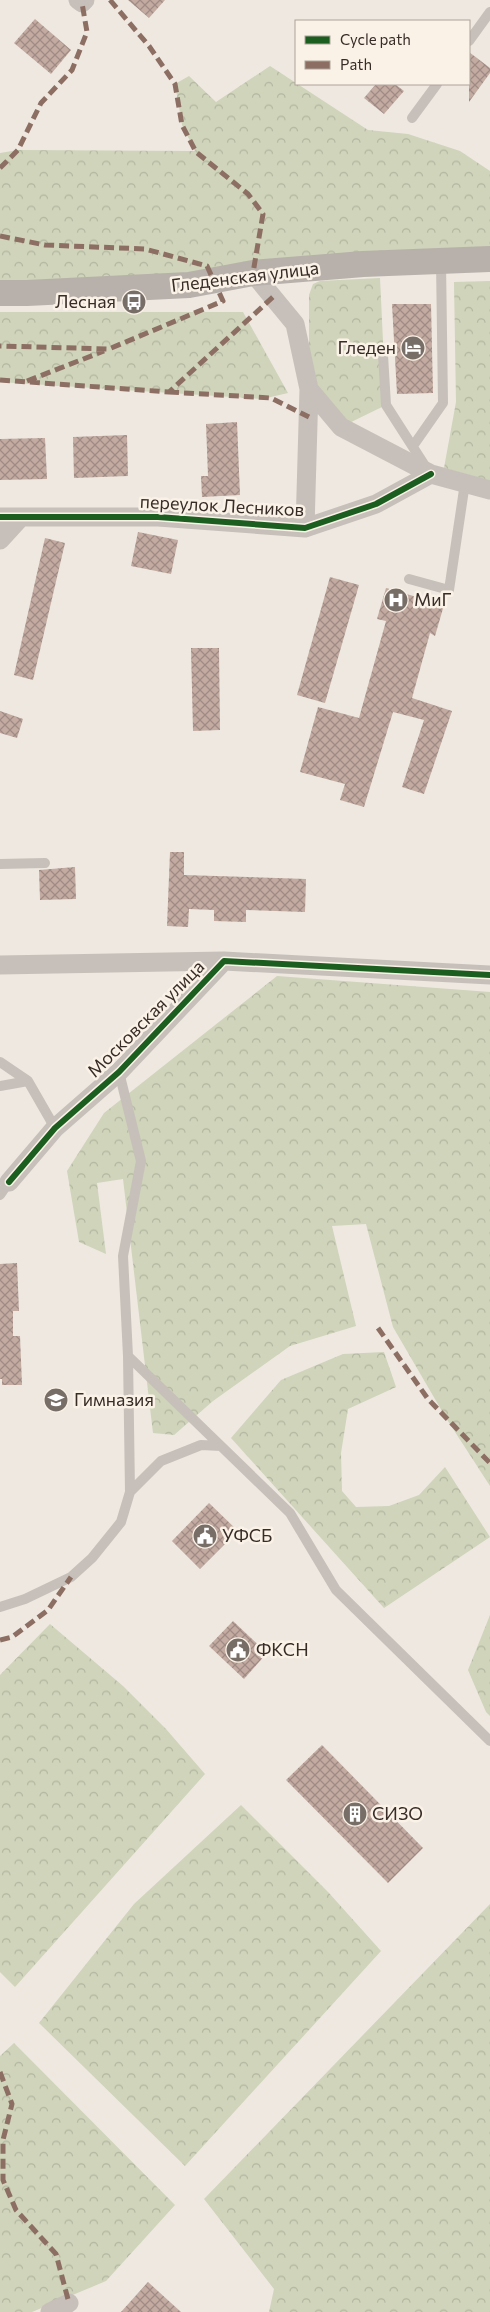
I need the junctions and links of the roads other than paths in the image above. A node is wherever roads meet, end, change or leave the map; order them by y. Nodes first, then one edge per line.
1 (490, 12) edge
2 (470, 40) edge
3 (436, 85) edge
4 (412, 118) dead end
5 (490, 259) edge
6 (441, 261) junction
7 (252, 273) junction
8 (0, 293) edge
9 (383, 355) dead end
10 (310, 389) junction
11 (412, 446) junction
12 (431, 474) junction
13 (465, 483) junction
14 (490, 490) edge
15 (0, 517) edge
16 (21, 517) junction
17 (305, 528) junction
18 (0, 540) edge
19 (409, 579) dead end
20 (45, 863) dead end
21 (0, 864) edge
22 (224, 961) junction
23 (0, 965) edge
24 (490, 975) edge
25 (0, 1062) edge
26 (119, 1072) junction
27 (28, 1081) junction
28 (0, 1086) edge
29 (56, 1128) junction
30 (5, 1189) edge
31 (128, 1356) junction
32 (221, 1446) junction
33 (130, 1492) junction
34 (0, 1607) edge
35 (490, 1742) edge
36 (69, 2303) dead end
37 (50, 2312) edge

1 - 2 lane
3 - 4 lane
5 - 6 main road, Гледенская улица
6 - 7 main road, Гледенская улица
6 - 11 lane
7 - 8 main road, Гледенская улица
7 - 10 street
9 - 11 lane
10 - 12 street
10 - 17 street
11 - 12 lane
12 - 13 street
12 - 17 street, переулок Лесников
13 - 14 street
13 - 19 lane
15 - 16 street, переулок Лесников
16 - 17 street, переулок Лесников
16 - 18 street
20 - 21 lane
22 - 23 street
22 - 24 street, Московская улица
22 - 26 street, Московская улица
25 - 27 lane
26 - 29 street, Московская улица
26 - 31 lane
27 - 28 lane
27 - 29 lane
29 - 30 street, Московская улица
31 - 32 lane
31 - 33 lane
32 - 33 lane
32 - 35 lane
33 - 34 lane
36 - 37 street

